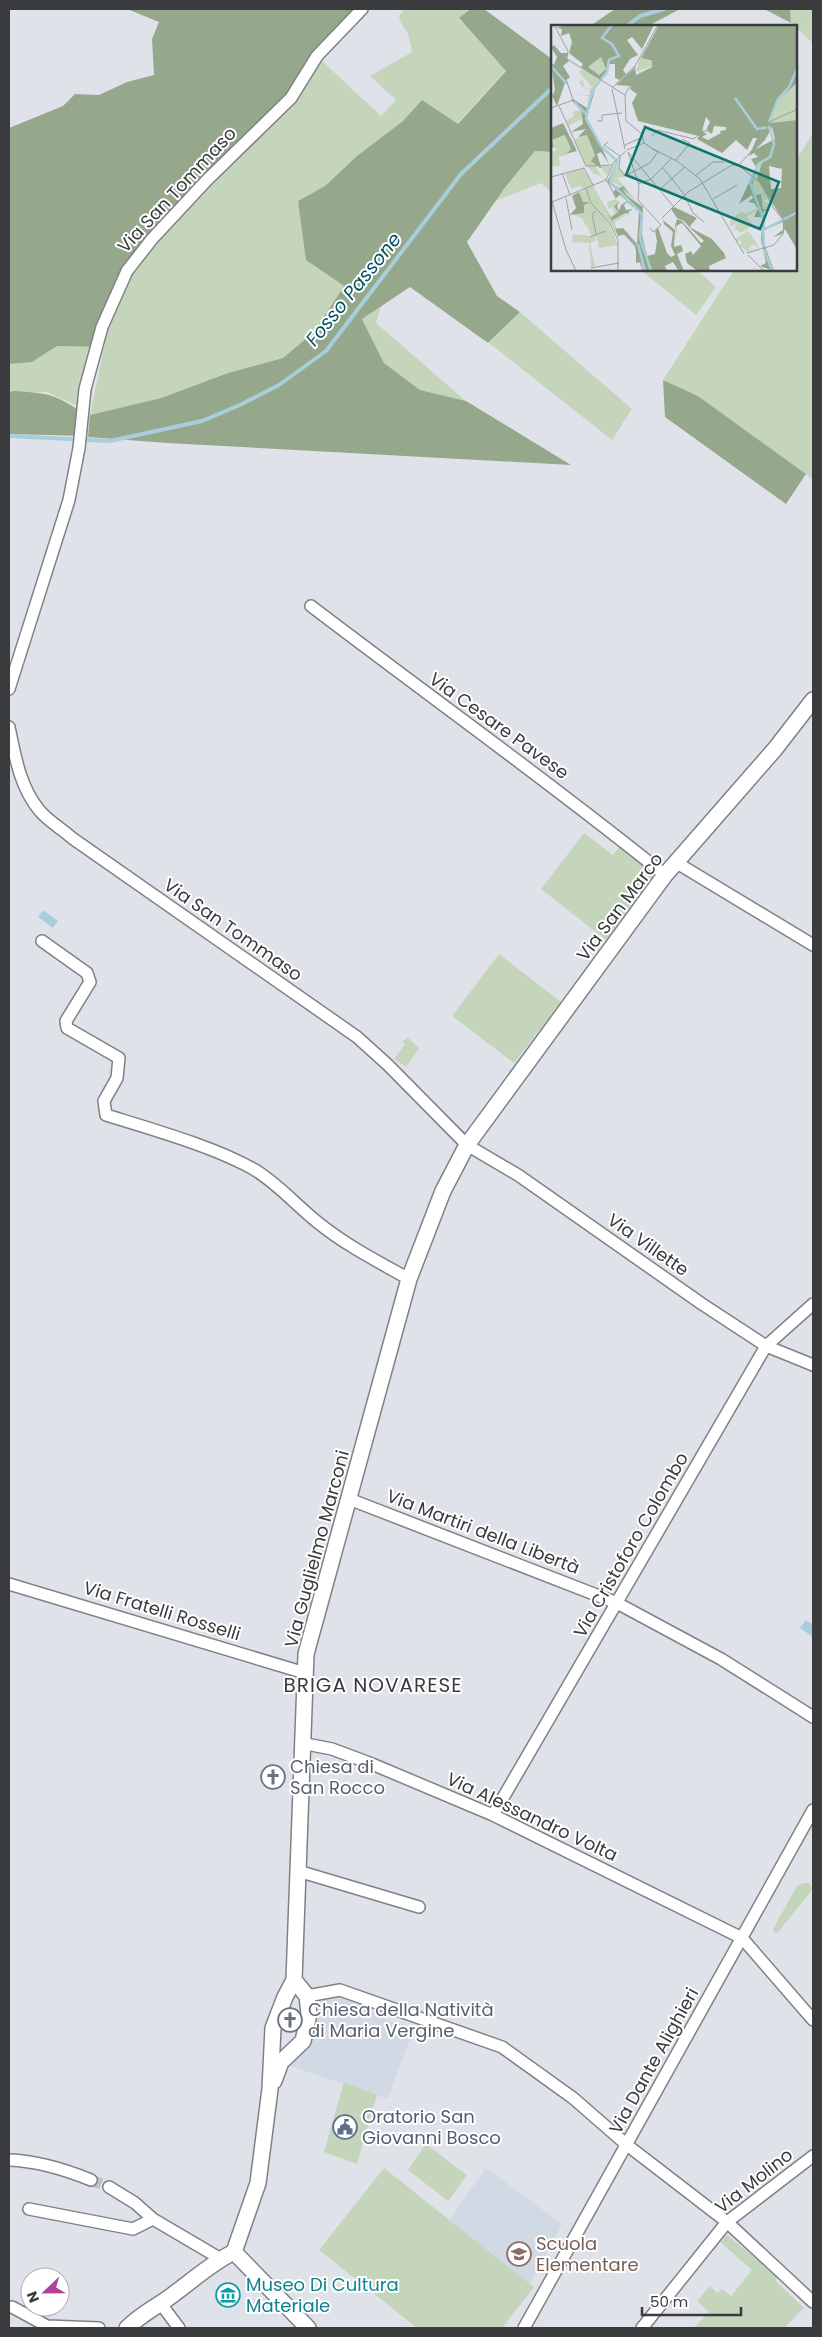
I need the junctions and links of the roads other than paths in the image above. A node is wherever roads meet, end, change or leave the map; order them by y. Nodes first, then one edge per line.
1 (362, 9) edge
2 (311, 606) dead end
3 (9, 689) edge
4 (813, 700) edge
5 (9, 727) edge
6 (677, 863) junction
7 (665, 875) junction
8 (42, 942) dead end
9 (813, 945) edge
10 (467, 1145) junction
11 (409, 1279) junction
12 (813, 1304) edge
13 (766, 1346) junction
14 (813, 1365) edge
15 (349, 1499) junction
16 (9, 1584) edge
17 (617, 1603) junction
18 (305, 1673) junction
19 (813, 1717) edge
20 (301, 1744) junction
21 (813, 1810) edge
22 (493, 1815) junction
23 (298, 1872) junction
24 (419, 1907) dead end
25 (742, 1938) junction
26 (294, 1980) junction
27 (308, 1996) junction
28 (813, 2020) edge
29 (270, 2089) junction
30 (627, 2146) junction
31 (813, 2156) edge
32 (9, 2160) edge
33 (91, 2180) tunnel mouth
34 (109, 2187) tunnel mouth
35 (29, 2209) dead end
36 (153, 2218) junction
37 (727, 2222) junction
38 (228, 2256) junction
39 (813, 2302) edge
40 (161, 2304) junction
41 (12, 2307) dead end
42 (99, 2328) edge
43 (127, 2328) edge
44 (179, 2328) edge
45 (308, 2328) edge
46 (524, 2328) edge
47 (642, 2328) edge

1 - 3 street, Via San Tommaso
2 - 7 street, Via Cesare Pavese
4 - 6 street, Via San Marco
5 - 10 street, Via San Tommaso
6 - 7 street, Via San Marco
6 - 9 street
7 - 10 street, Via San Marco
8 - 11 street
10 - 11 street, Via Guglielmo Marconi
10 - 13 street, Via Villette
11 - 15 street, Via Guglielmo Marconi
12 - 13 street, Via Cristoforo Colombo
13 - 14 street, Via Villette
13 - 17 street, Via Cristoforo Colombo
15 - 17 street, Via Martiri della Libertà
15 - 18 street, Via Guglielmo Marconi
16 - 18 street, Via Fratelli Rosselli
17 - 19 street, Via Martiri della Libertà
17 - 22 street, Via Cristoforo Colombo
18 - 20 street, Via Guglielmo Marconi
20 - 22 street, Via Alessandro Volta
20 - 23 street, Via Guglielmo Marconi
21 - 25 street, Via Dante Alighieri
22 - 25 street, Via Alessandro Volta
23 - 24 street
23 - 26 street, Via Guglielmo Marconi
25 - 28 street
25 - 30 street, Via Dante Alighieri
26 - 27 street
26 - 29 street, Via Guglielmo Marconi
27 - 29 street, Via Guglielmo Marconi
27 - 30 street
29 - 38 street, Via Guglielmo Marconi
30 - 37 street
30 - 46 street, Via Dante Alighieri
31 - 37 street, Via Molino
32 - 33 street
34 - 36 street
35 - 36 street
36 - 38 street
37 - 39 street
37 - 47 street, Via Molino
38 - 40 street
38 - 45 street
40 - 43 street
40 - 44 street
41 - 42 street

